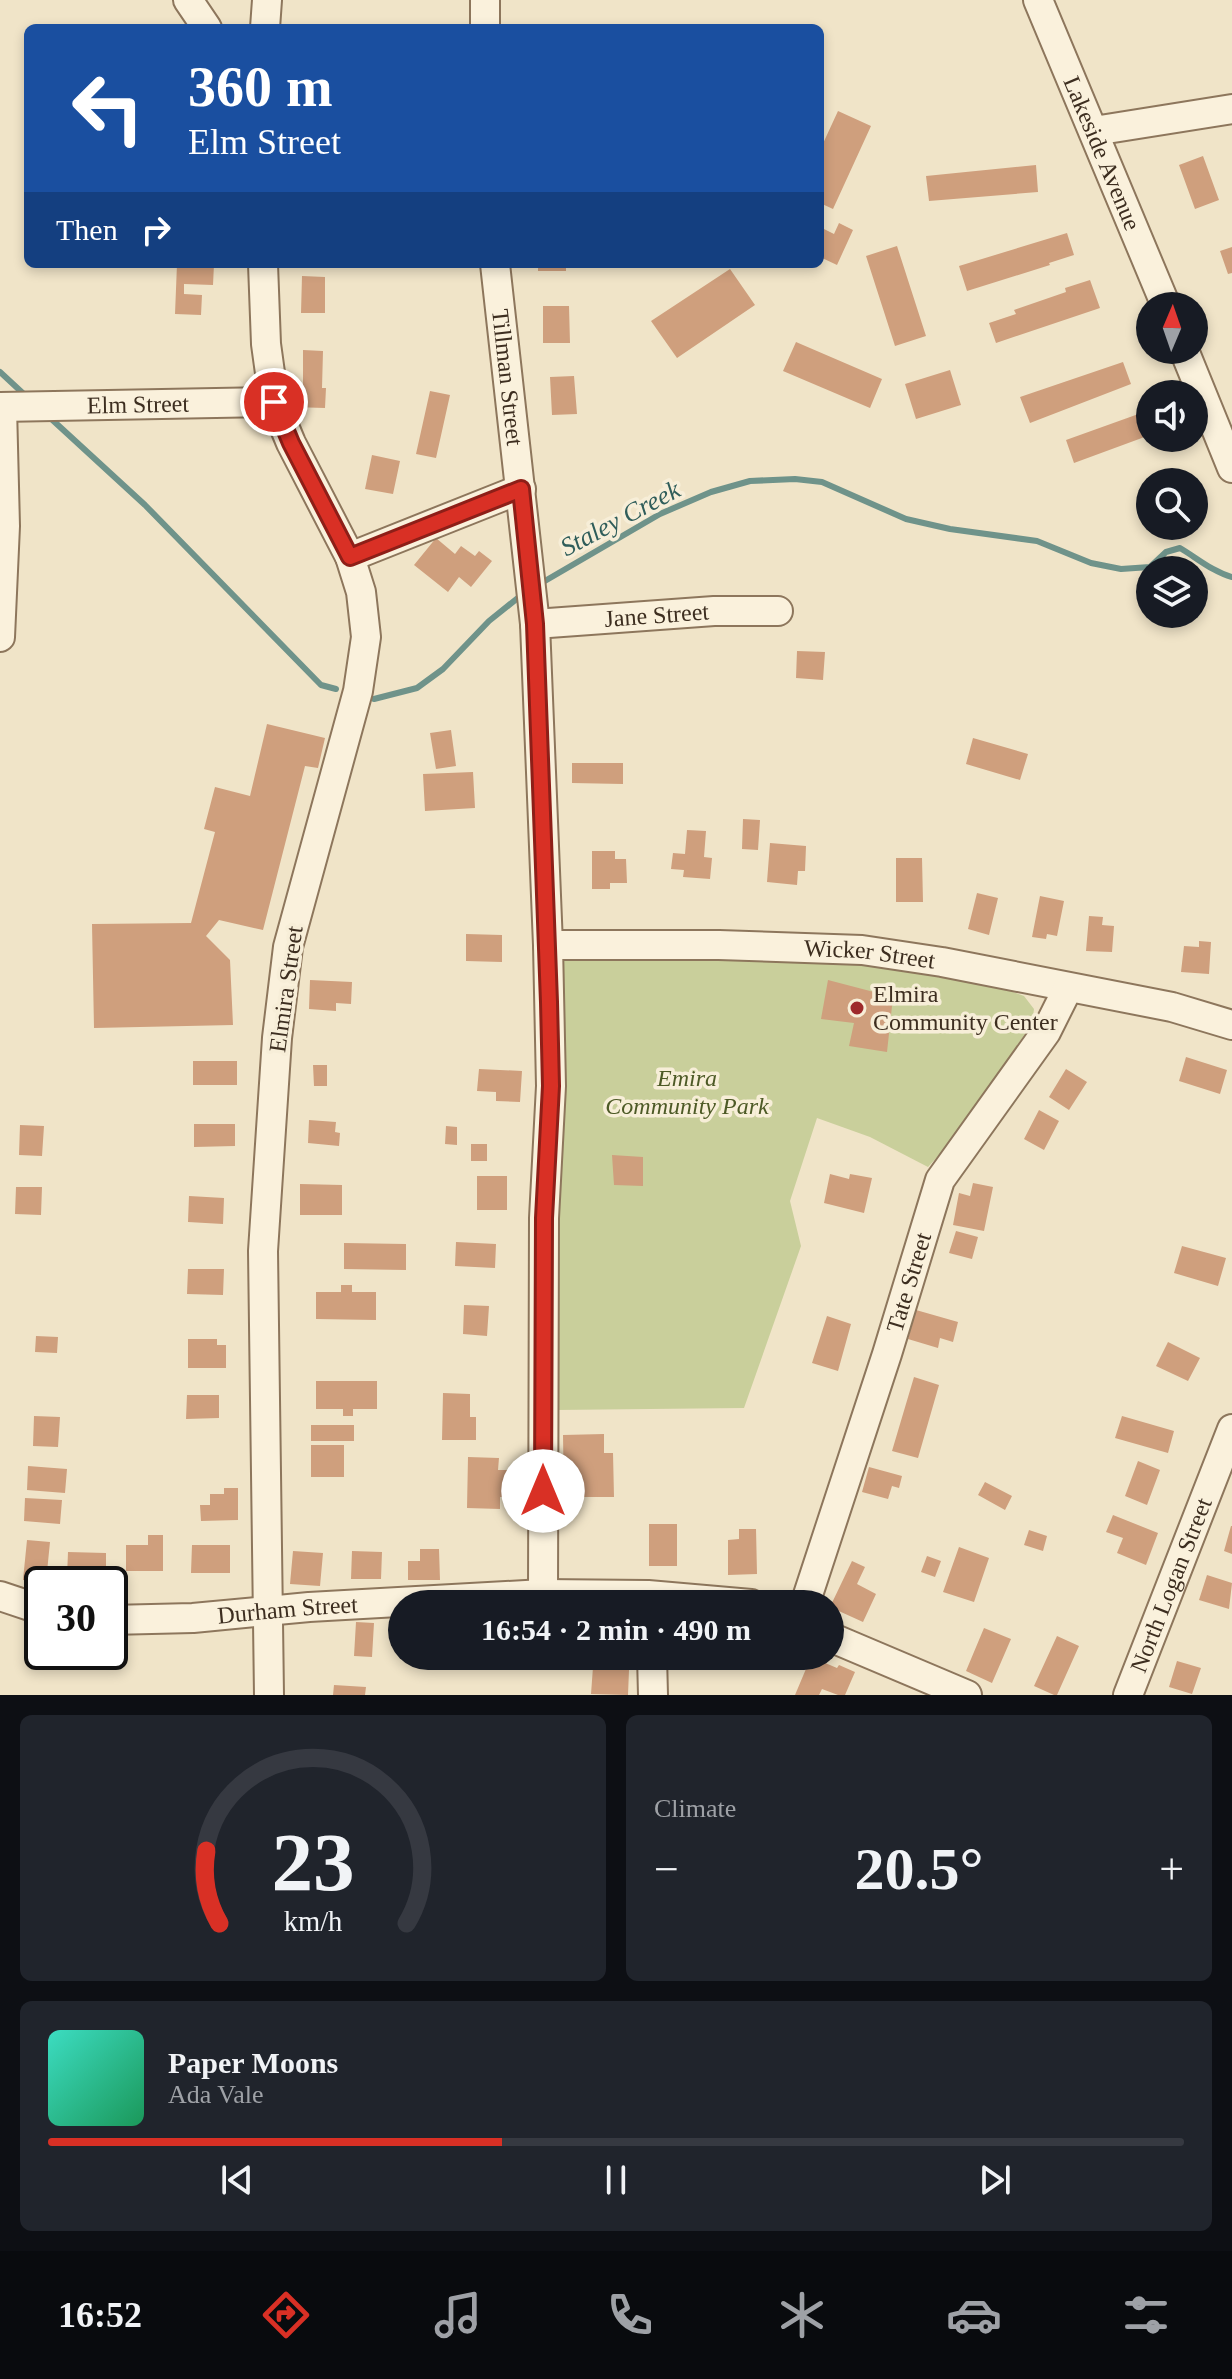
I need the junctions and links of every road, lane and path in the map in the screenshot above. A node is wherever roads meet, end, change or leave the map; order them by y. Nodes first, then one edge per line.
1 (188, 0) edge
2 (267, 0) edge
3 (485, 0) edge
4 (1038, 0) edge
5 (204, 24) edge
6 (265, 24) edge
7 (485, 24) edge
8 (1232, 109) edge
9 (1094, 131) junction
10 (263, 268) edge
11 (495, 268) edge
12 (1160, 292) edge
13 (1190, 364) edge
14 (274, 402) junction
15 (1, 407) edge
16 (1232, 468) edge
17 (521, 489) junction
18 (350, 557) junction
19 (778, 611) dead end
20 (535, 624) junction
21 (0, 637) edge
22 (548, 945) junction
23 (1068, 988) junction
24 (1232, 1025) edge
25 (1232, 1429) edge
26 (543, 1590) edge
27 (810, 1590) edge
28 (0, 1596) edge
29 (388, 1603) edge
30 (24, 1604) edge
31 (267, 1610) junction
32 (128, 1620) edge
33 (844, 1643) edge
34 (652, 1670) edge
35 (269, 1695) edge
36 (653, 1695) edge
37 (967, 1695) edge
38 (1128, 1695) edge

1 - 5 street
2 - 6 street
3 - 7 street
4 - 9 street, Lakeside Avenue
8 - 9 street
9 - 12 street, Lakeside Avenue
10 - 14 street, Elmira Street
11 - 17 street, Tillman Street
13 - 16 street
14 - 15 street, Elm Street
14 - 18 street, Elmira Street
15 - 21 street
17 - 18 street
17 - 20 street, Tillman Street
18 - 31 street, Elmira Street
19 - 20 street, Jane Street
20 - 22 street, Tillman Street
22 - 23 street, Wicker Street
22 - 26 street, Tillman Street
23 - 24 street, Wicker Street
23 - 27 street, Tate Street
25 - 38 street, North Logan Street
28 - 30 street
29 - 31 street, Durham Street
31 - 32 street, Durham Street
31 - 35 street, Elmira Street
33 - 37 street
34 - 36 street

